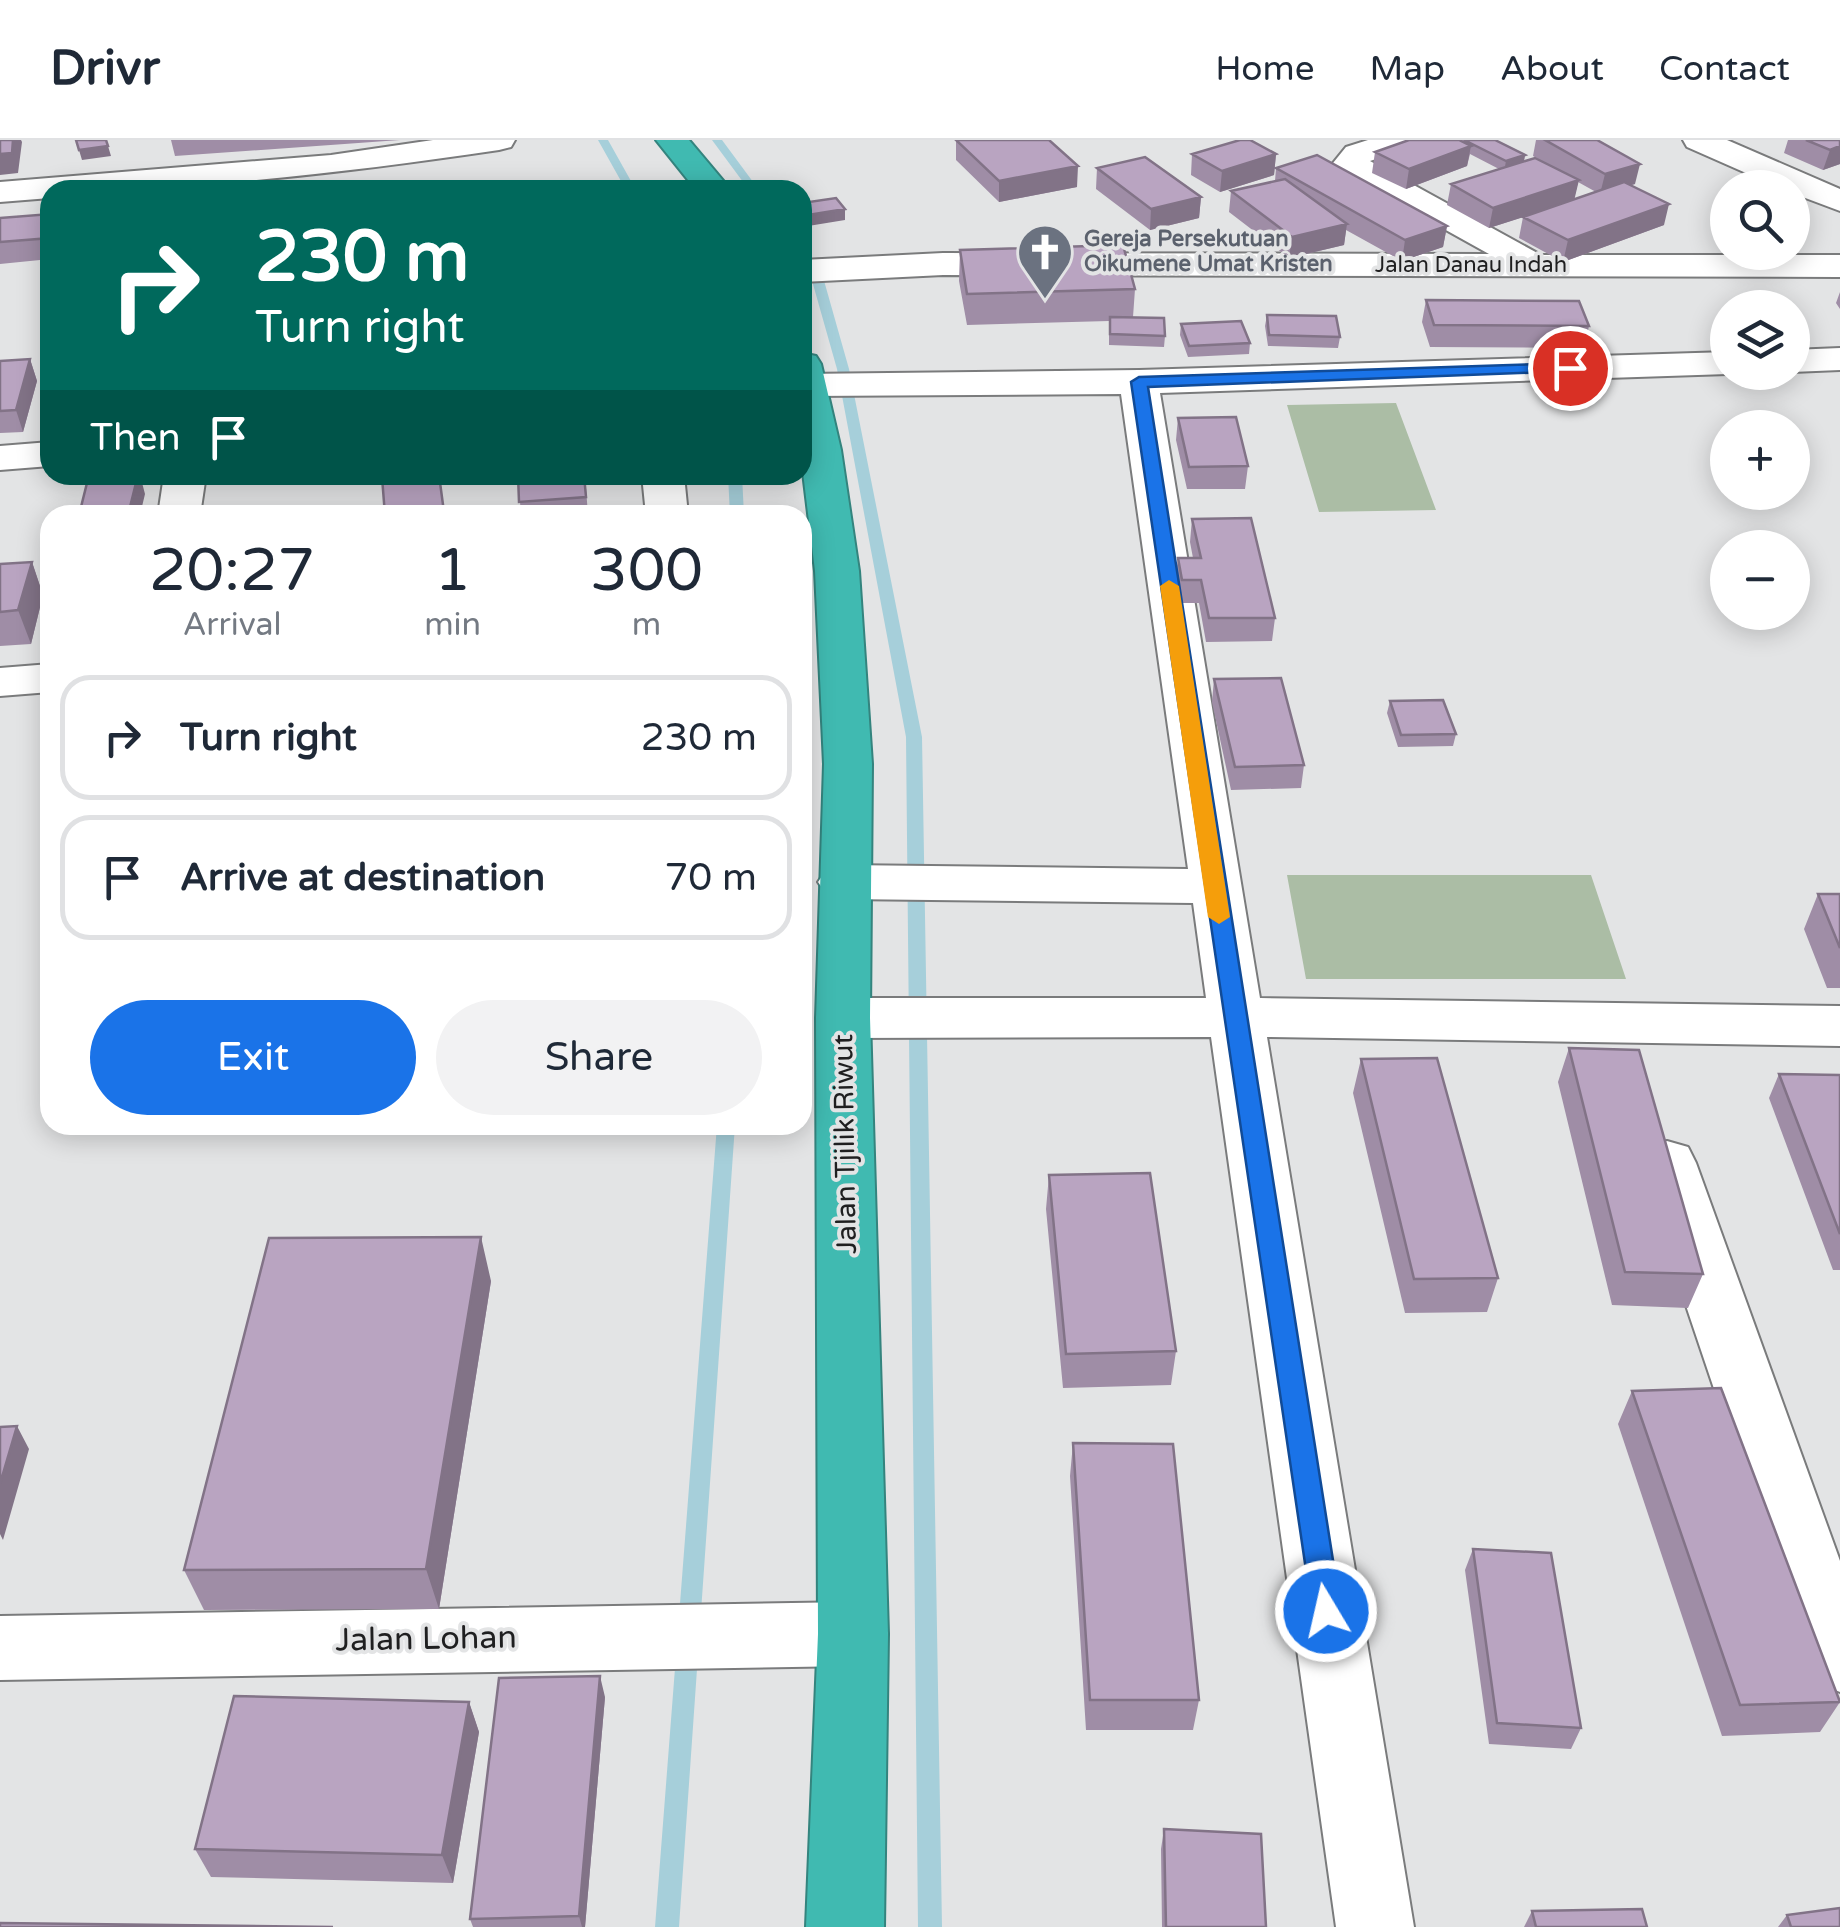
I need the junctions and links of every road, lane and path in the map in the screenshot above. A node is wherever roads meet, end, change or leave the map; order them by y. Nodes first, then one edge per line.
1 (499, 140) edge
2 (672, 140) edge
3 (1401, 140) edge
4 (1699, 140) edge
5 (147, 180) edge
6 (706, 180) edge
7 (40, 189) edge
8 (0, 192) edge
9 (1840, 201) edge
10 (1535, 265) junction
11 (1840, 266) edge
12 (812, 270) edge
13 (1840, 359) edge
14 (1810, 360) edge
15 (1710, 364) edge
16 (812, 374) edge
17 (1139, 382) junction
18 (812, 412) edge
19 (40, 455) edge
20 (0, 458) edge
21 (40, 679) edge
22 (0, 682) edge
23 (844, 882) junction
24 (1214, 886) junction
25 (844, 1018) junction
26 (1234, 1018) junction
27 (1840, 1026) edge
28 (1634, 1069) junction
29 (853, 1634) junction
30 (0, 1648) edge
31 (1840, 1658) edge
32 (845, 1927) edge
33 (1376, 1927) edge

1 - 5 street
2 - 6 highway
3 - 10 street
4 - 9 street
7 - 8 street
10 - 11 street, Jalan Danau Indah
10 - 12 street, Jalan Danau Indah
13 - 14 street
15 - 17 street
16 - 17 street
17 - 24 street
18 - 23 highway, Jalan Tjilik Riwut
19 - 20 street
21 - 22 street
23 - 24 street
23 - 25 highway, Jalan Tjilik Riwut
24 - 26 street
25 - 26 street
25 - 29 highway, Jalan Tjilik Riwut
26 - 28 street
26 - 33 street
27 - 28 street
28 - 31 street
29 - 30 street, Jalan Lohan
29 - 32 highway, Jalan Tjilik Riwut

